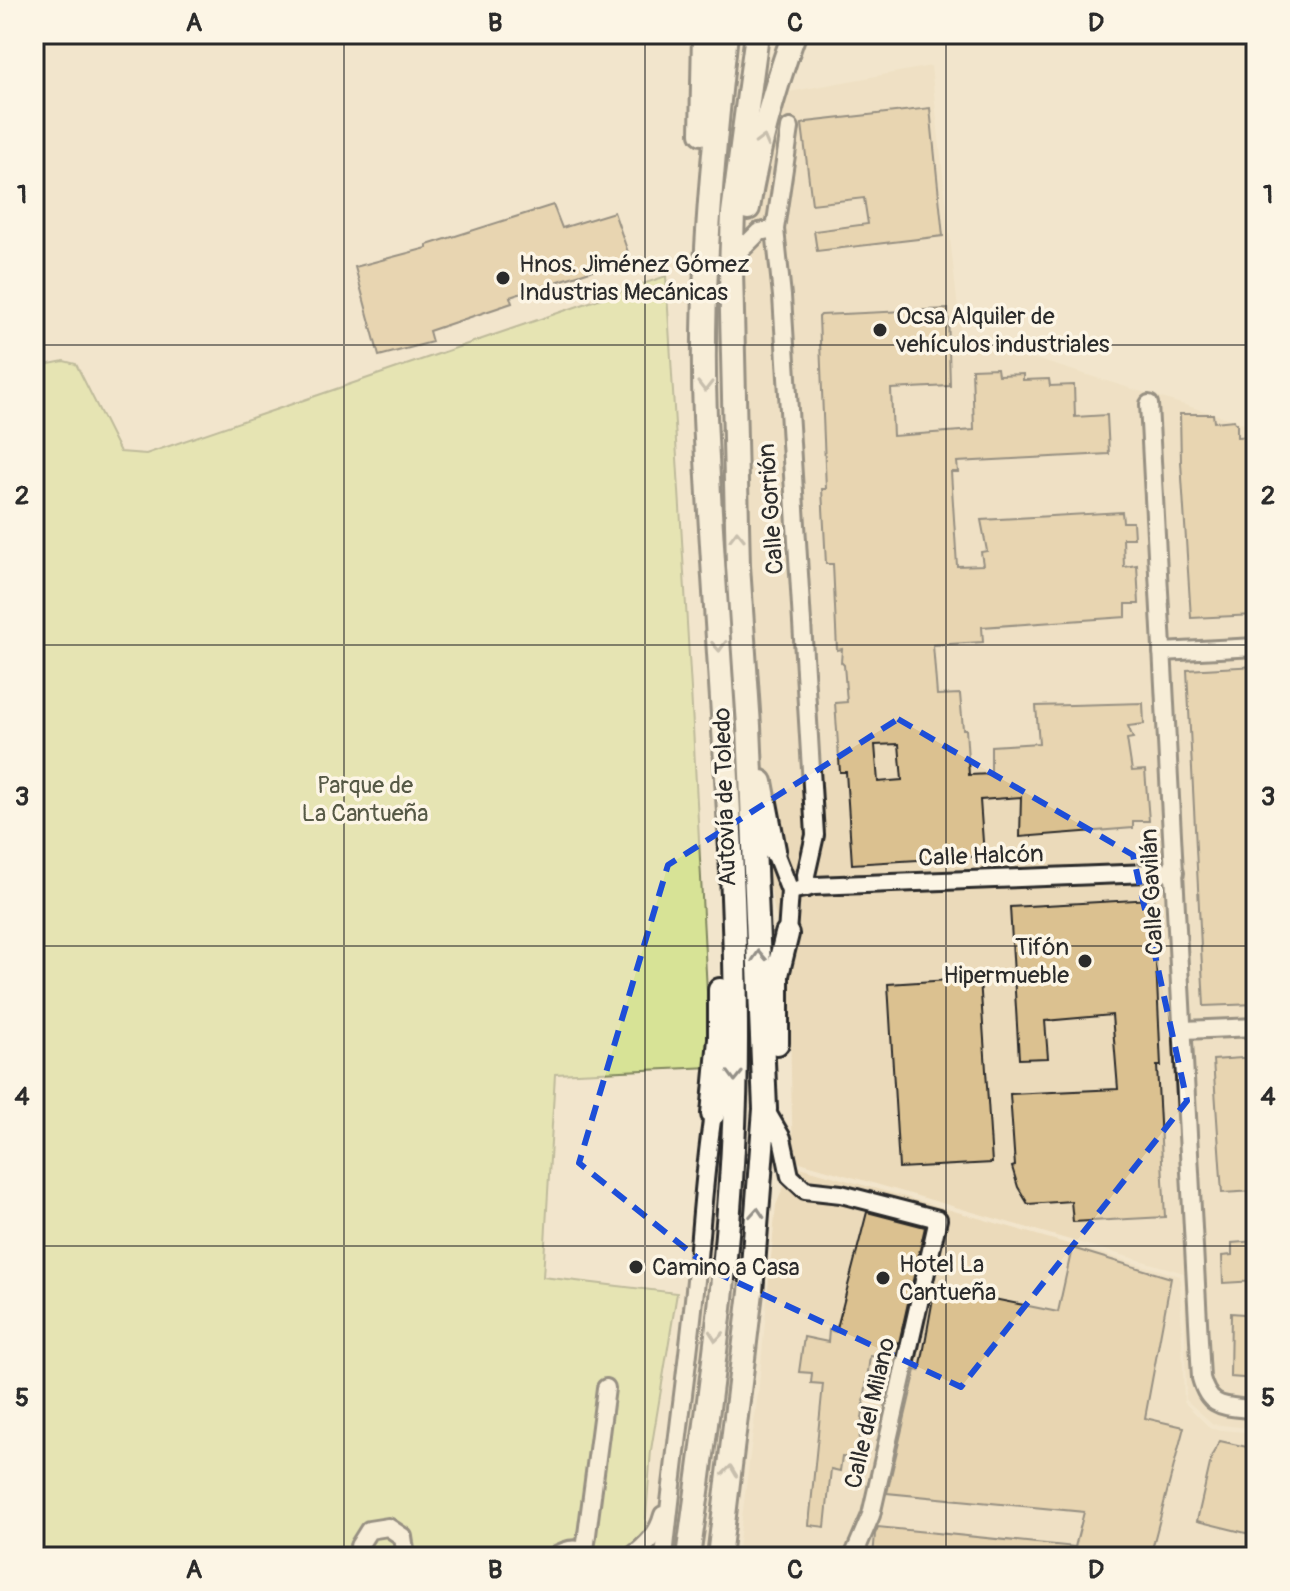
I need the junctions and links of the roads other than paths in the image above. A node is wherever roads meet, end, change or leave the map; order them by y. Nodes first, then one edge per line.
1 (704, 34) edge
2 (726, 34) edge
3 (757, 34) edge
4 (794, 34) edge
5 (790, 128) dead end
6 (775, 229) junction
7 (742, 249) junction
8 (731, 270) junction
9 (704, 308) junction
10 (1149, 404) dead end
11 (1256, 647) edge
12 (1162, 652) junction
13 (749, 726) junction
14 (774, 850) joint
15 (730, 859) junction
16 (1175, 872) junction
17 (798, 889) junction
18 (787, 934) joint
19 (1256, 1027) edge
20 (1184, 1030) junction
21 (765, 1099) junction
22 (713, 1114) joint
23 (606, 1388) dead end
24 (1256, 1410) edge
25 (671, 1486) junction
26 (589, 1554) edge
27 (721, 1554) edge
28 (410, 1556) edge
29 (361, 1557) edge
30 (554, 1557) edge
31 (631, 1557) edge
32 (664, 1557) edge
33 (688, 1557) edge
34 (853, 1557) edge

1 - 9 highway
2 - 9 highway, Autovía de Toledo
3 - 8 highway, Autovía de Toledo
7 -> 4 highway
5 - 6 street, Calle Gorrión
6 - 7 street
6 - 17 street, Calle Gorrión
7 - 8 highway
13 -> 8 highway, Autovía de Toledo
9 -> 15 highway, Autovía de Toledo
10 - 12 street, Calle Gavilán
11 - 12 street
12 - 16 street, Calle Gavilán
13 - 14 highway
21 -> 13 highway, Autovía de Toledo
14 - 17 street
15 - 22 highway
15 -> 33 highway, Autovía de Toledo
16 - 17 street, Calle Halcón
16 - 20 street, Calle Gavilán
17 - 18 street, Calle Gorrión
18 - 21 highway
19 - 20 street
20 - 24 street, Calle Gavilán
27 -> 21 highway, Autovía de Toledo
21 - 34 street, Calle del Milano
22 - 25 street
23 - 26 street
25 - 31 street
25 - 32 street
26 - 30 street
28 - 29 street

